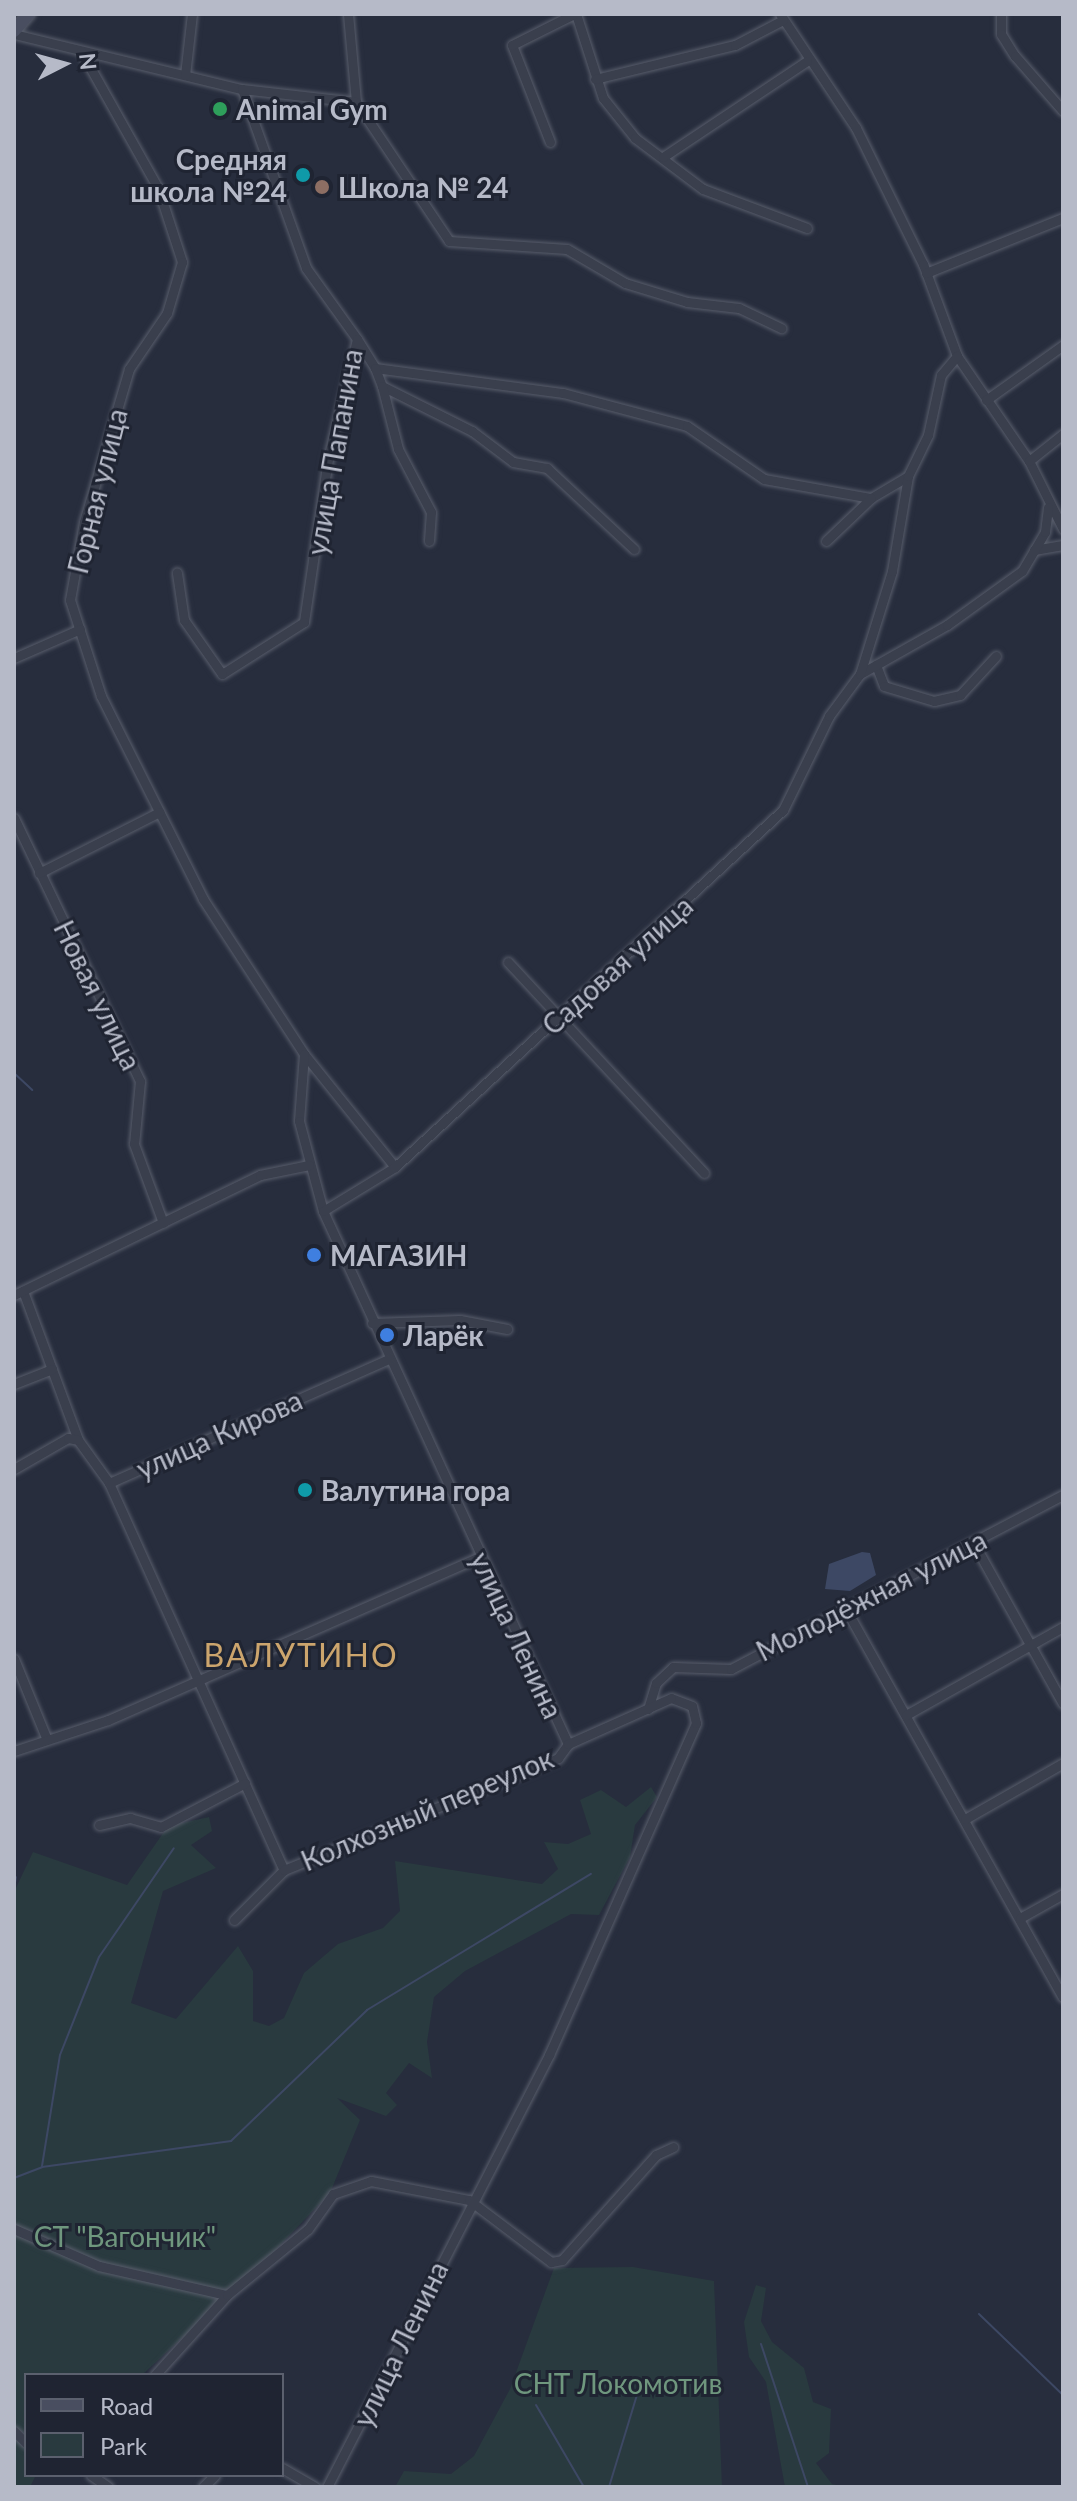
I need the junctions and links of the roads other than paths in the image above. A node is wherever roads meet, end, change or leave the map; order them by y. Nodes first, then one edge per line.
1 (29, 14) edge
2 (192, 14) edge
3 (348, 14) edge
4 (575, 14) edge
5 (1001, 14) edge
6 (782, 17) edge
7 (14, 32) edge
8 (81, 51) junction
9 (807, 61) junction
10 (185, 75) junction
11 (595, 79) junction
12 (242, 89) junction
13 (356, 102) junction
14 (1063, 111) edge
15 (550, 142) dead end
16 (663, 157) junction
17 (1063, 218) edge
18 (807, 228) dead end
19 (926, 273) junction
20 (781, 328) dead end
21 (357, 339) junction
22 (1063, 345) edge
23 (957, 356) junction
24 (375, 368) junction
25 (382, 386) junction
26 (986, 400) junction
27 (1063, 434) edge
28 (1029, 461) junction
29 (908, 476) junction
30 (871, 498) junction
31 (1048, 507) junction
32 (1063, 529) edge
33 (429, 541) dead end
34 (826, 541) dead end
35 (1063, 545) edge
36 (634, 549) dead end
37 (1034, 550) junction
38 (177, 573) dead end
39 (76, 631) junction
40 (996, 656) dead end
41 (14, 658) edge
42 (876, 665) junction
43 (860, 674) junction
44 (159, 812) junction
45 (14, 818) edge
46 (39, 873) junction
47 (508, 962) dead end
48 (557, 1020) junction
49 (304, 1054) junction
50 (309, 1165) junction
51 (395, 1167) junction
52 (704, 1173) dead end
53 (323, 1211) junction
54 (163, 1223) junction
55 (19, 1293) edge
56 (372, 1323) junction
57 (507, 1329) dead end
58 (389, 1359) junction
59 (52, 1369) junction
60 (14, 1384) edge
61 (73, 1439) junction
62 (14, 1469) edge
63 (109, 1483) junction
64 (1063, 1495) edge
65 (973, 1542) junction
66 (480, 1557) junction
67 (848, 1613) junction
68 (1063, 1627) edge
69 (1032, 1644) junction
70 (14, 1659) edge
71 (199, 1681) junction
72 (1063, 1704) edge
73 (648, 1709) junction
74 (906, 1715) junction
75 (47, 1740) junction
76 (568, 1744) junction
77 (14, 1751) edge
78 (1063, 1763) edge
79 (245, 1783) junction
80 (965, 1819) junction
81 (99, 1825) dead end
82 (284, 1870) junction
83 (1063, 1894) edge
84 (1020, 1918) junction
85 (234, 1920) dead end
86 (1063, 1997) edge
87 (673, 2147) dead end
88 (469, 2200) junction
89 (14, 2229) edge
90 (227, 2295) junction
91 (157, 2373) edge
92 (284, 2469) edge
93 (315, 2487) edge
94 (327, 2487) edge

1 - 7 street
2 - 10 street
3 - 13 street
4 - 11 street
4 - 15 street
5 - 14 street
6 - 9 street
6 - 11 street
7 - 8 street
8 - 10 street
8 - 39 street, Горная улица
9 - 16 street
9 - 19 street
10 - 12 street
11 - 16 street
12 - 13 street
12 - 21 street, улица Папанина
13 - 20 street
16 - 18 street
17 - 19 street
19 - 23 street
21 - 24 street
21 - 38 street, улица Папанина
22 - 26 street
23 - 26 street
23 - 29 street, Садовая улица
24 - 25 street
24 - 30 street
25 - 33 street
25 - 36 street
26 - 28 street
27 - 28 street
28 - 31 street
29 - 30 street
29 - 43 street, Садовая улица
30 - 34 street
31 - 32 street
31 - 37 street, Садовая улица
35 - 37 street
37 - 42 street, Садовая улица
39 - 41 street
39 - 44 street, Горная улица
40 - 42 street
42 - 43 street, Садовая улица
43 - 48 street, Садовая улица
44 - 46 street
44 - 49 street, Горная улица
45 - 46 street, Новая улица
46 - 54 street, Новая улица
47 - 48 street
48 - 51 street, Садовая улица
48 - 52 street
49 - 50 street, улица Ленина
49 - 51 street, Горная улица
50 - 53 street, улица Ленина
50 - 54 street
51 - 53 street, Садовая улица
53 - 56 street, улица Ленина
54 - 55 street
55 - 59 street
56 - 57 street
56 - 58 street, улица Ленина
58 - 63 street, улица Кирова
58 - 66 street, улица Ленина
59 - 60 street
59 - 61 street
61 - 62 street
61 - 63 street, улица Кирова
63 - 71 street, Колхозный переулок
64 - 65 street, Молодёжная улица
65 - 67 street, Молодёжная улица
65 - 69 street
66 - 71 street
66 - 76 street, улица Ленина
67 - 73 street, Молодёжная улица
67 - 74 street
68 - 69 street
69 - 72 street
69 - 74 street
70 - 75 street
71 - 75 street
71 - 79 street, Колхозный переулок
73 - 76 street, улица Ленина
73 - 88 street, улица Ленина
74 - 80 street
75 - 77 street
76 - 82 street, Колхозный переулок
78 - 80 street
79 - 81 street
79 - 82 street, Колхозный переулок
80 - 84 street
82 - 85 street, Колхозный переулок
83 - 84 street
84 - 86 street
87 - 88 street
88 - 90 street
88 - 94 street, улица Ленина
89 - 90 street
90 - 91 street
92 - 93 street

